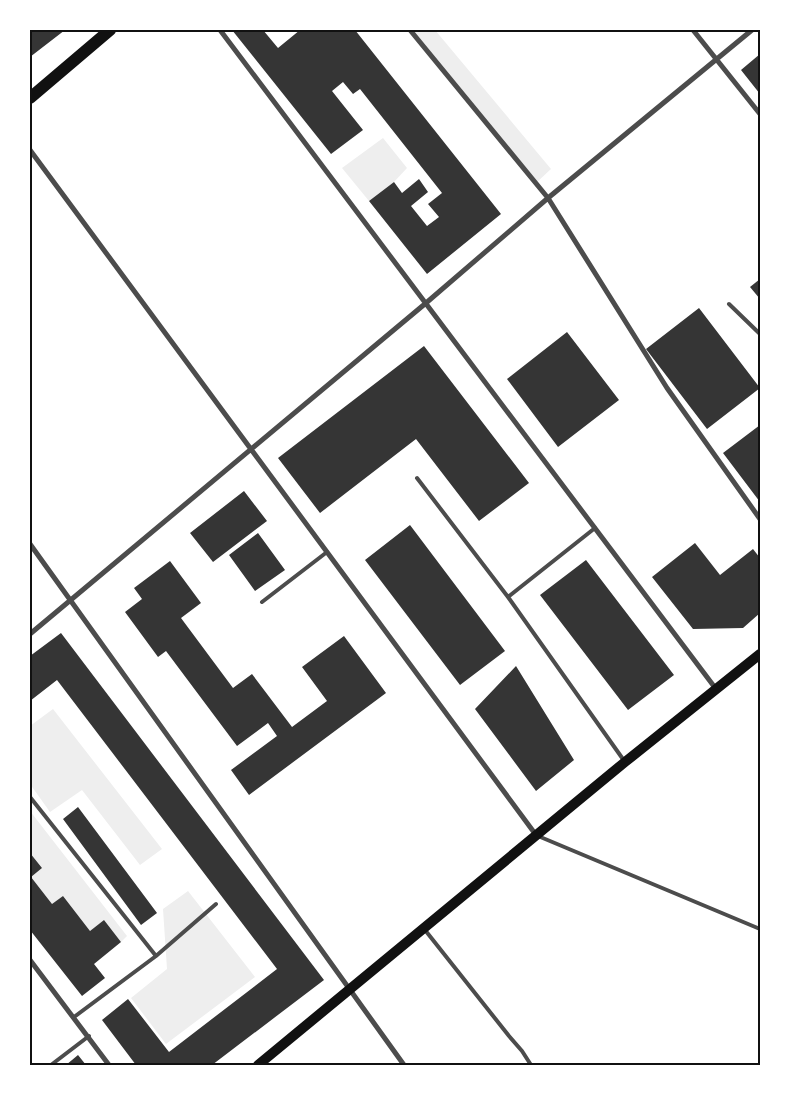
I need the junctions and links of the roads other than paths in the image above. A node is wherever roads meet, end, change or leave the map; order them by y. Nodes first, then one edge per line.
1 (110, 30) edge
2 (220, 30) edge
3 (410, 30) edge
4 (693, 30) edge
5 (752, 30) edge
6 (716, 59) junction
7 (30, 98) edge
8 (760, 114) edge
9 (30, 150) edge
10 (548, 198) junction
11 (426, 303) junction
12 (729, 304) dead end
13 (760, 334) edge
14 (250, 449) junction
15 (417, 478) dead end
16 (760, 519) edge
17 (595, 528) junction
18 (30, 544) edge
19 (327, 552) junction
20 (508, 597) junction
21 (70, 600) junction
22 (262, 602) dead end
23 (30, 634) edge
24 (760, 654) edge
25 (716, 689) junction
26 (625, 762) junction
27 (30, 796) edge
28 (536, 835) junction
29 (216, 904) dead end
30 (424, 928) junction
31 (760, 929) edge
32 (156, 956) junction
33 (30, 960) edge
34 (350, 989) junction
35 (74, 1017) junction
36 (89, 1036) junction
37 (51, 1065) edge
38 (110, 1065) edge
39 (258, 1065) edge
40 (404, 1065) edge
41 (532, 1065) edge

1 - 7 main road
2 - 11 street
3 - 10 street
4 - 6 street
5 - 6 street
6 - 8 street
6 - 10 street
9 - 14 street
10 - 11 street
10 - 16 street
11 - 14 street
11 - 17 street
12 - 13 lane
14 - 19 street
14 - 21 street
15 - 20 lane
17 - 20 lane
17 - 25 street
18 - 21 street
19 - 22 lane
19 - 28 street
20 - 26 lane
21 - 23 street
21 - 34 street
24 - 25 main road
25 - 26 main road
26 - 28 main road
27 - 32 lane
28 - 30 main road
28 - 31 lane
29 - 32 lane
30 - 34 main road
30 - 41 lane
32 - 35 lane
33 - 35 street
34 - 39 main road
34 - 40 street
35 - 36 street
36 - 37 lane
36 - 38 street

